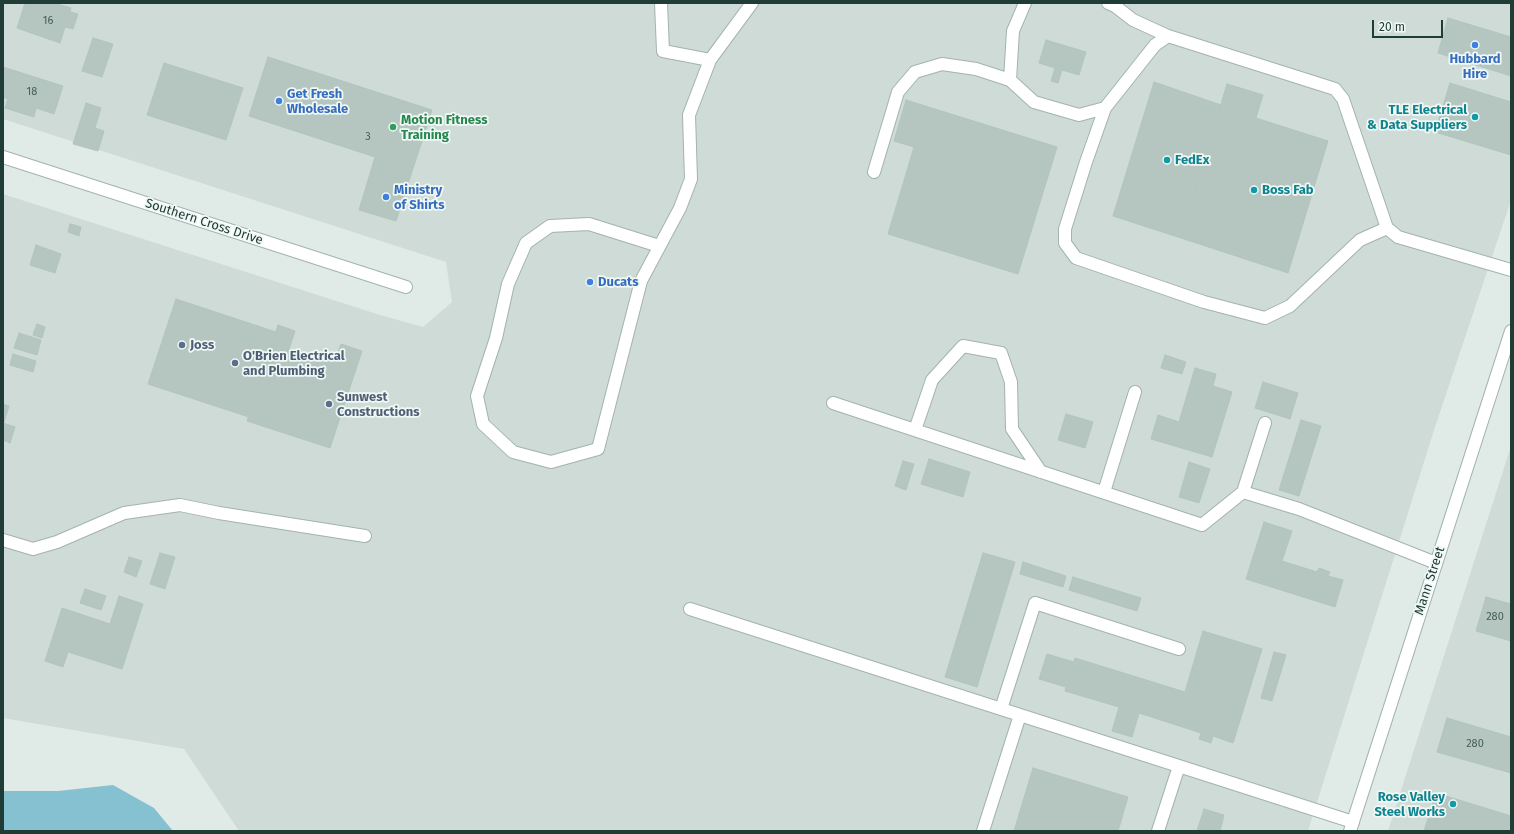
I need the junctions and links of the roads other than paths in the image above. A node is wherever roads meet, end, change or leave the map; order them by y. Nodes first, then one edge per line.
1 (662, 3) edge
2 (752, 3) edge
3 (1025, 3) edge
4 (1108, 3) edge
5 (1168, 36) junction
6 (710, 60) junction
7 (1010, 80) junction
8 (1105, 108) junction
9 (3, 157) edge
10 (874, 172) dead end
11 (1387, 228) junction
12 (659, 246) junction
13 (1511, 270) edge
14 (406, 287) dead end
15 (1511, 331) edge
16 (1135, 392) dead end
17 (832, 403) dead end
18 (1265, 423) dead end
19 (915, 430) junction
20 (1041, 472) junction
21 (1104, 492) junction
22 (1243, 492) junction
23 (365, 536) dead end
24 (3, 540) edge
25 (1436, 563) junction
26 (690, 609) dead end
27 (1179, 649) dead end
28 (1001, 709) junction
29 (1020, 715) junction
30 (1179, 766) junction
31 (1351, 826) edge
32 (983, 831) edge
33 (1158, 831) edge

1 - 6 street
2 - 6 street
3 - 7 street
4 - 5 street
5 - 8 street
5 - 11 street
6 - 12 street
7 - 8 street
7 - 10 street
8 - 11 street
9 - 14 street, Southern Cross Drive
11 - 13 street
12 - 12 street
15 - 25 street, Mann Street
16 - 21 street
17 - 19 street
18 - 22 street
19 - 20 street
19 - 20 street
20 - 21 street
21 - 22 street
22 - 25 street
23 - 24 street
25 - 31 street, Mann Street
26 - 28 street
27 - 28 street
28 - 29 street
29 - 30 street
29 - 32 street
30 - 31 street
30 - 33 street

